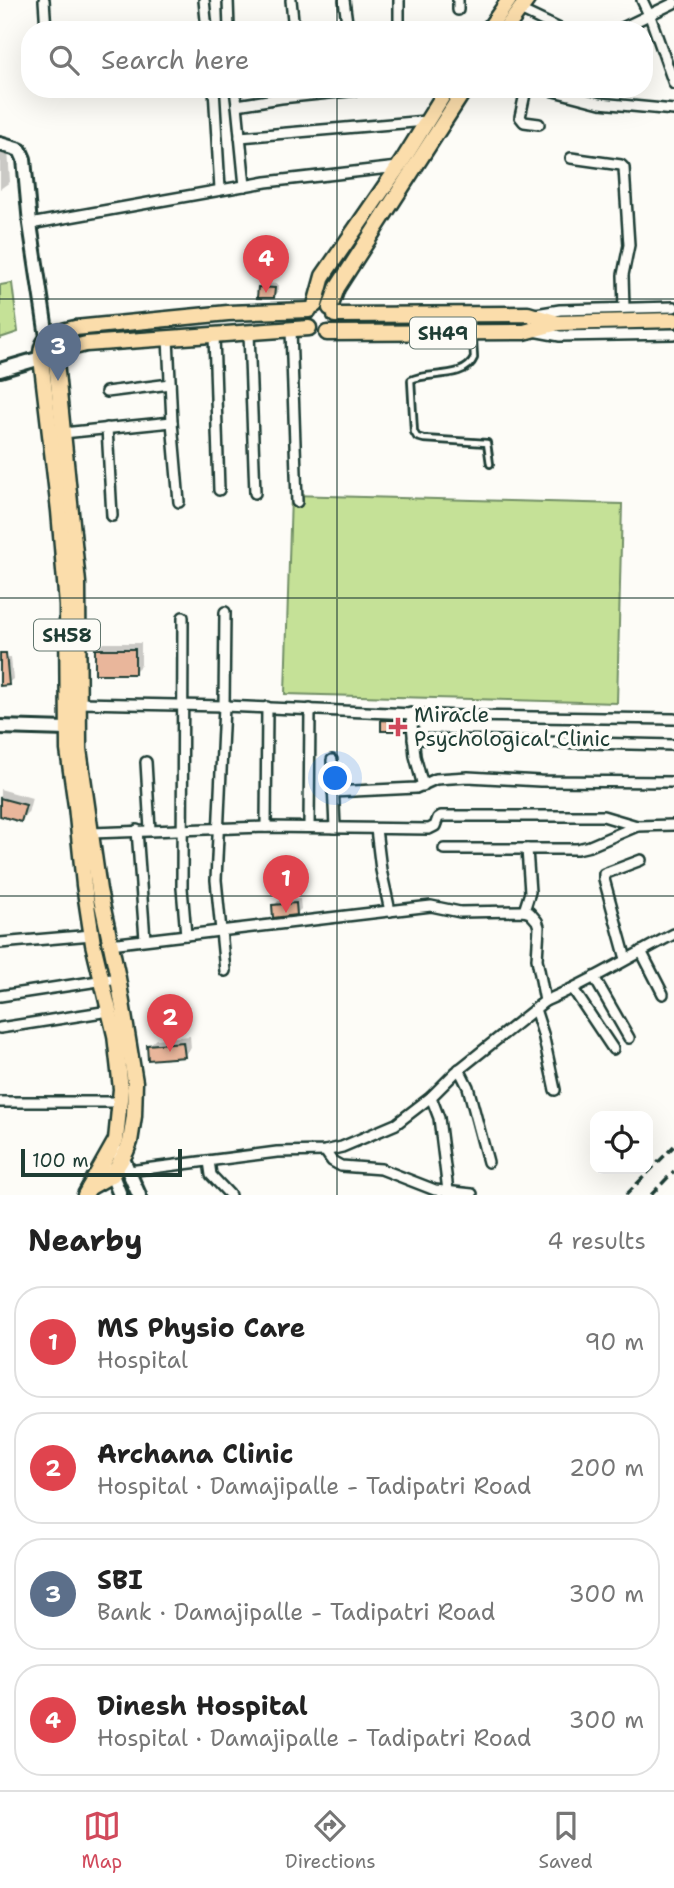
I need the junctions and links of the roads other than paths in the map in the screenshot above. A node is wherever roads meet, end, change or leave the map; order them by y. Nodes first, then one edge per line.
1 (44, 0) edge
2 (204, 0) edge
3 (228, 0) edge
4 (291, 0) edge
5 (344, 0) edge
6 (399, 0) edge
7 (642, 0) edge
8 (518, 3) edge
9 (674, 3) edge
10 (649, 14) junction
11 (45, 21) edge
12 (206, 21) edge
13 (229, 21) edge
14 (293, 21) edge
15 (347, 21) edge
16 (399, 21) edge
17 (498, 21) edge
18 (509, 21) edge
19 (547, 21) edge
20 (635, 21) edge
21 (652, 21) edge
22 (653, 25) edge
23 (674, 84) edge
24 (215, 98) edge
25 (236, 98) edge
26 (273, 98) edge
27 (441, 98) edge
28 (458, 98) edge
29 (524, 98) edge
30 (582, 98) edge
31 (237, 105) junction
32 (674, 110) edge
33 (426, 121) junction
34 (539, 124) dead end
35 (240, 137) junction
36 (0, 144) edge
37 (571, 158) dead end
38 (398, 175) junction
39 (245, 186) junction
40 (220, 190) junction
41 (30, 224) junction
42 (312, 307) junction
43 (674, 307) edge
44 (624, 308) junction
45 (333, 311) junction
46 (472, 314) junction
47 (534, 314) junction
48 (674, 320) edge
49 (562, 323) junction
50 (309, 328) junction
51 (291, 330) junction
52 (531, 331) junction
53 (327, 332) junction
54 (249, 333) junction
55 (473, 334) junction
56 (674, 334) edge
57 (214, 335) junction
58 (47, 337) junction
59 (168, 338) junction
60 (41, 358) junction
61 (58, 358) junction
62 (0, 370) edge
63 (170, 384) junction
64 (106, 391) dead end
65 (172, 422) junction
66 (107, 428) junction
67 (63, 433) junction
68 (490, 464) dead end
69 (219, 490) dead end
70 (255, 493) dead end
71 (179, 502) dead end
72 (297, 502) dead end
73 (112, 516) dead end
74 (225, 612) dead end
75 (183, 617) dead end
76 (80, 703) junction
77 (183, 705) junction
78 (225, 706) junction
79 (267, 707) junction
80 (310, 709) junction
81 (411, 713) junction
82 (674, 719) edge
83 (0, 727) edge
84 (68, 729) junction
85 (413, 739) junction
86 (674, 745) edge
87 (332, 760) dead end
88 (146, 762) dead end
89 (674, 782) edge
90 (423, 786) junction
91 (333, 792) junction
92 (674, 825) edge
93 (637, 826) junction
94 (266, 827) junction
95 (309, 827) junction
96 (220, 828) junction
97 (335, 828) junction
98 (376, 828) junction
99 (183, 829) junction
100 (137, 830) junction
101 (150, 830) junction
102 (91, 833) junction
103 (444, 849) dead end
104 (527, 849) junction
105 (641, 860) dead end
106 (390, 911) junction
107 (524, 911) junction
108 (221, 931) junction
109 (674, 934) edge
110 (92, 935) junction
111 (186, 935) junction
112 (145, 939) junction
113 (0, 943) edge
114 (110, 944) junction
115 (641, 951) junction
116 (626, 958) junction
117 (225, 971) dead end
118 (594, 976) junction
119 (118, 978) junction
120 (102, 981) junction
121 (573, 989) junction
122 (663, 994) dead end
123 (0, 996) edge
124 (545, 1001) junction
125 (535, 1009) junction
126 (109, 1011) junction
127 (0, 1028) edge
128 (629, 1038) dead end
129 (613, 1049) dead end
130 (459, 1069) junction
131 (555, 1090) dead end
132 (431, 1097) junction
133 (0, 1102) edge
134 (121, 1102) junction
135 (113, 1147) junction
136 (325, 1151) junction
137 (209, 1161) junction
138 (488, 1162) dead end
139 (126, 1165) junction
140 (107, 1169) junction
141 (448, 1191) junction
142 (87, 1192) edge
143 (472, 1194) edge
144 (120, 1195) edge
145 (139, 1195) edge
146 (230, 1195) edge

1 - 11 street
2 - 12 street
3 - 13 street
4 - 14 street
5 - 15 street
6 - 16 street
7 - 10 street
8 - 17 main road
8 - 18 main road
8 - 19 street
9 - 10 street
10 - 20 street
10 - 21 street
22 - 23 street
24 - 40 street
25 - 31 street
26 - 31 street
27 - 33 main road
28 - 38 main road
29 - 34 street
30 - 32 street
31 - 35 street
33 - 35 street
33 - 38 main road
35 - 39 street
36 - 41 street
37 - 44 street
38 - 39 street
38 - 42 main road
38 - 45 main road
39 - 40 street
40 - 41 street
41 - 58 street
42 - 45 main road
42 - 50 main road
42 - 58 main road
43 - 44 street
44 - 47 street
45 - 46 main road, SH49
45 - 53 main road
46 - 47 main road, SH49
46 - 55 lane
47 - 49 main road, SH49
48 - 49 main road, SH49
49 - 52 main road, SH49
50 - 51 main road
50 - 53 main road
51 - 54 main road
51 - 72 street
52 - 55 main road, SH49
52 - 56 street
53 - 55 main road, SH49
54 - 57 main road
54 - 70 street
55 - 68 lane
57 - 59 main road
57 - 69 street
58 - 60 main road, SH58
58 - 61 street
59 - 61 main road
59 - 63 street
60 - 61 street
60 - 62 street
60 - 84 main road, SH58
61 - 67 main road, SH58
63 - 64 street
63 - 65 street
65 - 66 street
65 - 71 street
66 - 67 street
66 - 73 street
67 - 76 main road, SH58
74 - 78 street
75 - 77 street
76 - 77 street
76 - 102 main road, SH58
77 - 78 street
77 - 99 street
78 - 79 street
78 - 96 street
79 - 80 street
79 - 94 street
80 - 81 street
80 - 95 street
81 - 82 street
81 - 85 street
83 - 84 street
84 - 110 main road, SH58
85 - 86 street
85 - 90 street
87 - 91 street
88 - 101 street
89 - 90 street
90 - 91 street
91 - 97 street
92 - 93 street
93 - 98 street
93 - 104 street
94 - 95 street
94 - 96 street
95 - 97 street
96 - 99 street
96 - 108 street
97 - 98 street
98 - 106 street
99 - 101 street
99 - 111 street
100 - 101 street
100 - 102 street
100 - 112 street
102 - 114 main road, SH58
103 - 104 street
104 - 107 street
105 - 116 street
106 - 107 street
106 - 108 street
107 - 124 street
108 - 111 street
108 - 117 street
109 - 115 street
110 - 113 street
110 - 120 main road, SH58
111 - 112 street
112 - 114 street
114 - 119 main road, SH58
115 - 116 street
115 - 122 street
116 - 118 street
118 - 121 street
118 - 128 street
119 - 120 street
119 - 139 main road, SH58
120 - 123 street
120 - 126 main road, SH58
121 - 124 street
121 - 129 street
124 - 125 street
125 - 130 street
125 - 131 street
126 - 127 street
126 - 134 main road, SH58
130 - 132 street
130 - 138 street
132 - 136 street
132 - 141 street
133 - 134 street
134 - 135 main road, SH58
135 - 139 street
135 - 140 main road, SH58
136 - 137 street
136 - 141 street
137 - 139 street
137 - 146 street
139 - 140 main road, SH58
139 - 145 street
140 - 142 main road, SH58
140 - 144 street
141 - 143 street

